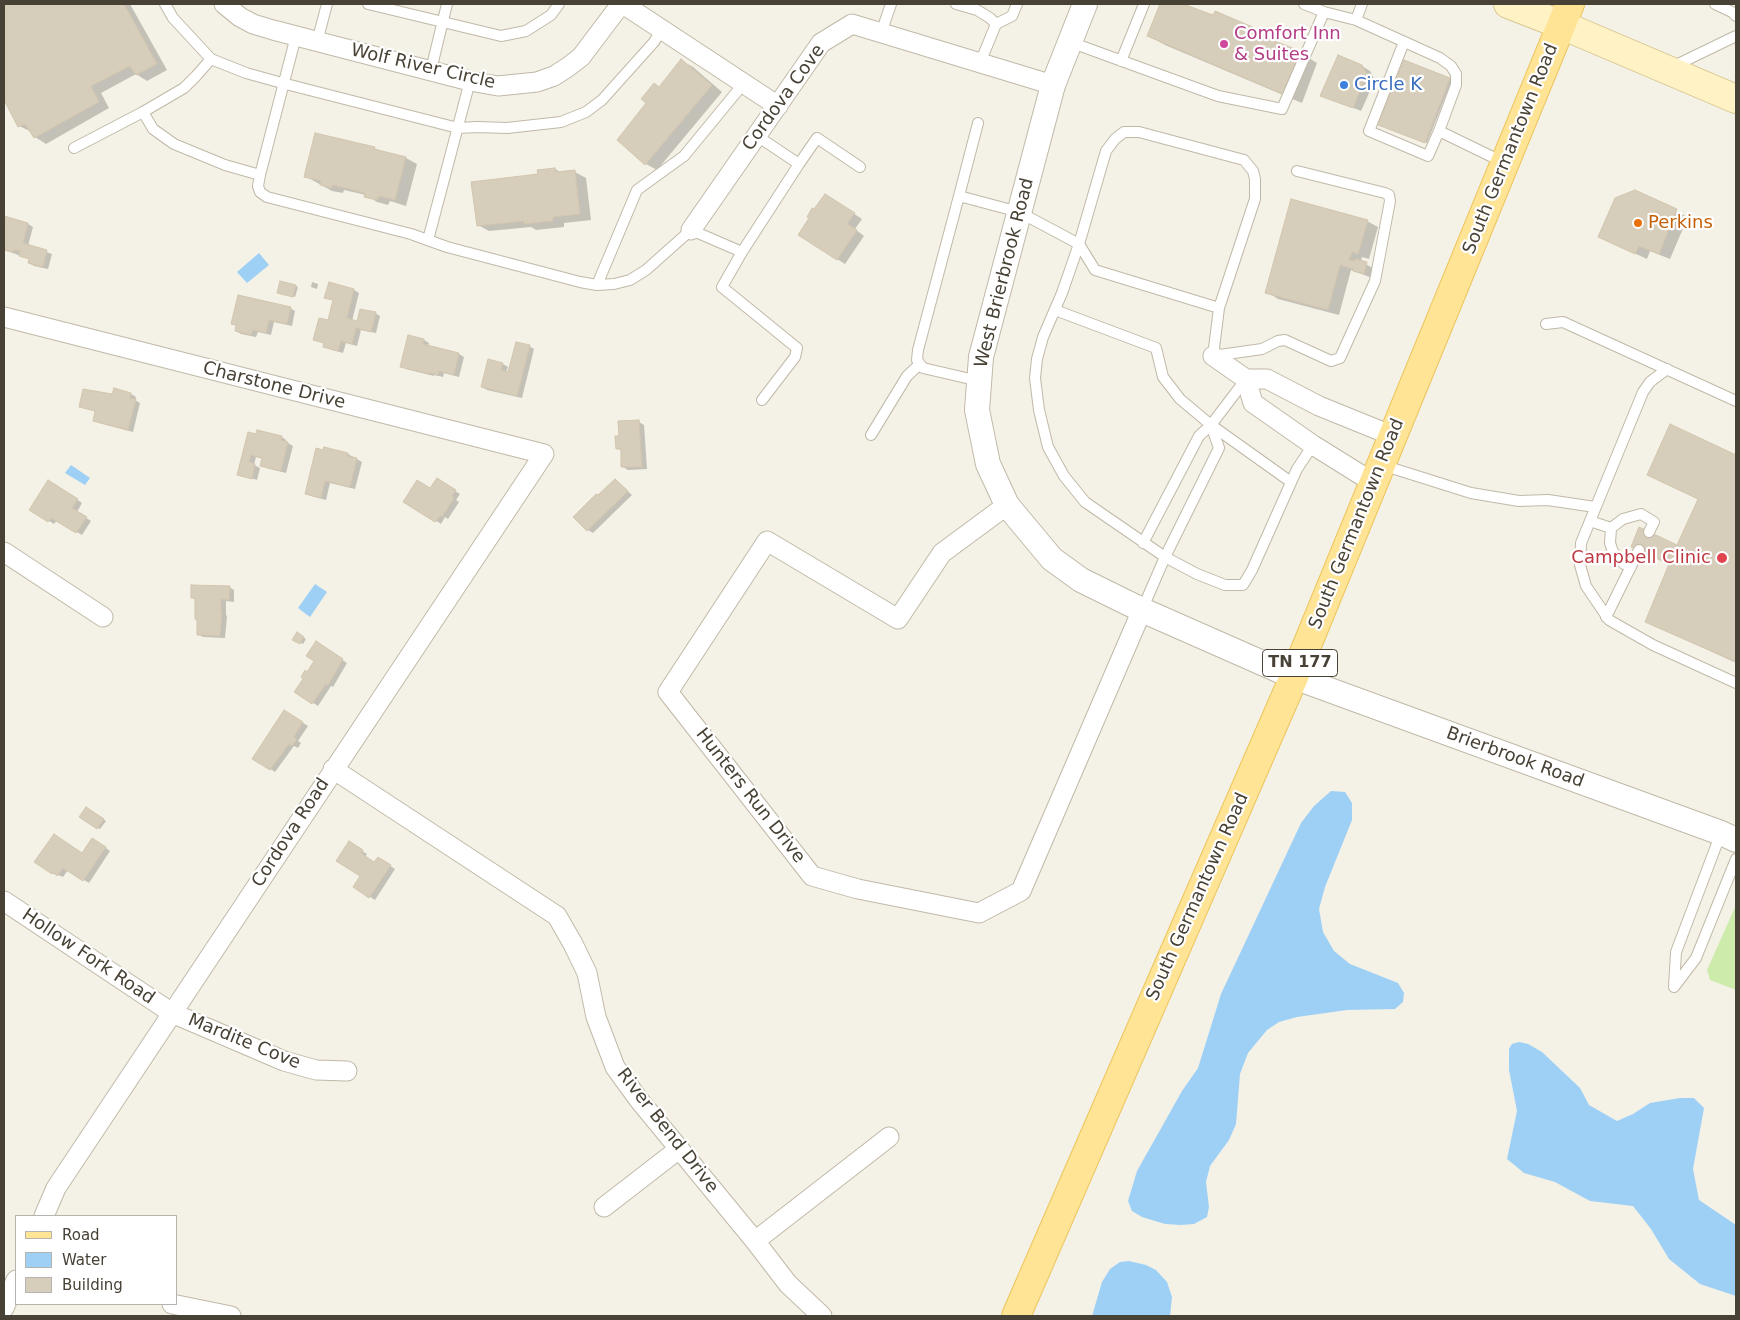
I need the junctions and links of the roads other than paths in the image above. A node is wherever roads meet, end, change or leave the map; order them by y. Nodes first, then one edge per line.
1 (165, 4) edge
2 (327, 4) edge
3 (368, 4) edge
4 (447, 4) edge
5 (559, 4) edge
6 (622, 4) edge
7 (891, 4) edge
8 (956, 4) edge
9 (1017, 4) edge
10 (1085, 4) edge
11 (1144, 4) edge
12 (1304, 4) edge
13 (1362, 4) edge
14 (1508, 4) edge
15 (1715, 4) edge
16 (226, 6) edge
17 (1324, 12) junction
18 (1566, 14) edge
19 (1736, 16) edge
20 (1356, 20) junction
21 (443, 21) junction
22 (996, 24) junction
23 (662, 29) junction
24 (881, 33) junction
25 (296, 36) junction
26 (1736, 36) edge
27 (317, 42) junction
28 (1070, 42) junction
29 (1404, 42) junction
30 (211, 59) junction
31 (1121, 61) junction
32 (980, 63) junction
33 (1667, 69) junction
34 (431, 70) junction
35 (470, 81) junction
36 (282, 83) junction
37 (744, 83) junction
38 (1053, 85) junction
39 (1736, 99) edge
40 (778, 106) junction
41 (143, 112) junction
42 (978, 123) dead end
43 (458, 128) junction
44 (1439, 131) junction
45 (757, 136) junction
46 (74, 148) dead end
47 (1505, 163) junction
48 (800, 164) junction
49 (860, 167) dead end
50 (1297, 171) dead end
51 (260, 175) junction
52 (959, 196) junction
53 (1019, 212) junction
54 (691, 230) junction
55 (428, 240) junction
56 (1079, 244) junction
57 (742, 252) junction
58 (597, 285) junction
59 (1219, 308) junction
60 (1055, 310) junction
61 (4, 317) edge
62 (1546, 324) dead end
63 (1214, 356) junction
64 (920, 364) junction
65 (1667, 369) junction
66 (1246, 379) junction
67 (979, 381) junction
68 (762, 400) dead end
69 (1736, 401) edge
70 (1211, 426) junction
71 (871, 435) dead end
72 (1393, 436) junction
73 (1313, 445) junction
74 (544, 454) joint
75 (1378, 474) junction
76 (1291, 482) junction
77 (1007, 505) junction
78 (1595, 507) junction
79 (1590, 521) junction
80 (1611, 528) junction
81 (1649, 532) dead end
82 (1143, 543) junction
83 (1639, 550) dead end
84 (4, 552) edge
85 (1165, 557) junction
86 (1630, 567) junction
87 (1142, 610) junction
88 (1606, 617) junction
89 (103, 618) dead end
90 (1294, 677) junction
91 (1736, 683) edge
92 (333, 769) junction
93 (1732, 840) edge
94 (4, 901) edge
95 (172, 1013) junction
96 (347, 1071) dead end
97 (890, 1137) dead end
98 (678, 1149) junction
99 (604, 1207) dead end
100 (44, 1215) edge
101 (755, 1241) junction
102 (15, 1282) edge
103 (177, 1305) edge
104 (4, 1308) edge
105 (231, 1316) edge
106 (822, 1316) edge
107 (1016, 1316) edge

1 - 30 lane
2 - 27 lane
3 - 21 lane
4 - 21 lane
5 - 21 lane
6 - 23 street
6 - 35 street, Wolf River Circle
7 - 24 lane
8 - 22 lane
9 - 22 lane
10 - 28 street, West Brierbrook Road
11 - 31 lane
12 - 17 lane
13 - 20 lane
14 - 18 main road
15 - 19 lane
16 - 25 street, Wolf River Circle
17 - 20 lane
17 - 31 lane
18 - 33 main road
18 - 47 main road, South Germantown Road / TN 177
20 - 29 lane
21 - 34 lane
22 - 32 lane
23 - 37 street
23 - 43 lane
24 - 32 street, Cordova Cove
24 - 40 street, Cordova Cove
25 - 27 street, Wolf River Circle
25 - 36 lane
26 - 33 lane
27 - 34 street, Wolf River Circle
28 - 31 lane
28 - 38 street, West Brierbrook Road
29 - 44 lane
29 - 44 lane
30 - 36 lane
30 - 41 lane
32 - 38 street, Cordova Cove
33 - 39 main road
34 - 35 street, Wolf River Circle
35 - 43 lane
36 - 43 lane
36 - 51 lane
37 - 40 street
37 - 58 lane
38 - 53 street, West Brierbrook Road
40 - 45 street, Cordova Cove
41 - 46 lane
41 - 51 lane
42 - 52 lane
43 - 55 lane
44 - 47 lane
45 - 48 lane
45 - 54 street, Cordova Cove
47 - 72 main road, South Germantown Road / TN 177
48 - 49 lane
48 - 57 lane
50 - 63 lane
51 - 55 lane
52 - 53 lane
52 - 64 lane
53 - 56 lane
53 - 67 street, West Brierbrook Road
54 - 57 lane
54 - 58 lane
55 - 58 lane
56 - 59 lane
56 - 59 lane
56 - 60 lane
57 - 68 lane
59 - 63 lane
60 - 70 lane
60 - 82 lane
61 - 74 street, Charstone Drive
62 - 65 lane
63 - 66 street
64 - 67 lane
64 - 71 lane
65 - 69 lane
65 - 78 lane
66 - 70 lane
66 - 72 street
66 - 73 street
67 - 77 street, West Brierbrook Road
70 - 76 lane
70 - 82 lane
70 - 85 lane
72 - 75 main road, South Germantown Road / TN 177
73 - 75 street
73 - 76 lane
74 - 92 street, Cordova Road
75 - 78 lane
75 - 90 main road, South Germantown Road / TN 177
76 - 85 lane
77 - 87 street, West Brierbrook Road
77 - 87 street, Hunters Run Drive
78 - 79 lane
79 - 80 lane
79 - 88 lane
80 - 81 lane
80 - 86 lane
82 - 85 lane
83 - 86 lane
84 - 89 street
85 - 87 lane
86 - 88 lane
87 - 90 street, West Brierbrook Road
88 - 91 lane
90 - 93 street, Brierbrook Road
90 - 107 main road, South Germantown Road / TN 177
92 - 95 street, Cordova Road
92 - 98 street, River Bend Drive
93 - 93 lane
94 - 95 street, Hollow Fork Road
95 - 96 street, Mardite Cove
95 - 100 street, Cordova Road
97 - 101 street
98 - 99 street
98 - 101 street, River Bend Drive
101 - 106 street, River Bend Drive
102 - 104 street
103 - 105 street

